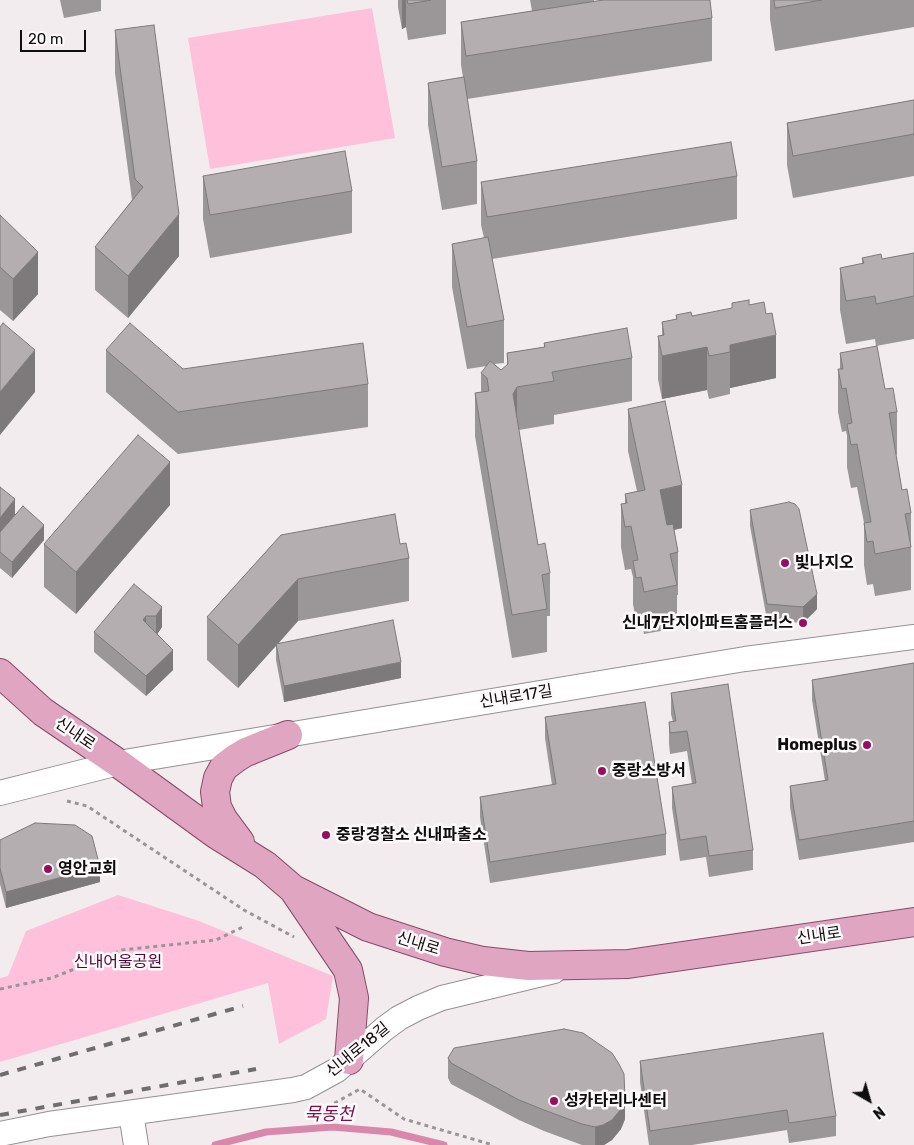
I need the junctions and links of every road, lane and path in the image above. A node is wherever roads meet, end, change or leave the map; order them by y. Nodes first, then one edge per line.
1 (914, 638) edge
2 (0, 674) edge
3 (288, 735) junction
4 (118, 763) junction
5 (0, 793) edge
6 (64, 802) dead end
7 (252, 857) junction
8 (293, 889) junction
9 (914, 922) edge
10 (243, 927) dead end
11 (300, 940) dead end
12 (579, 965) junction
13 (0, 989) edge
14 (350, 1060) junction
15 (360, 1089) dead end
16 (131, 1112) junction
17 (0, 1134) edge
18 (136, 1145) edge
19 (493, 1145) edge

1 - 3 street, 신내로17길
2 - 4 main road, 신내로
3 - 4 street, 신내로17길
3 - 7 main road
4 - 5 street, 신내로17길
4 - 7 main road, 신내로
6 - 11 path
7 - 8 main road, 신내로
8 - 12 main road, 신내로
8 - 14 main road
9 - 12 main road, 신내로
10 - 13 path
12 - 14 street, 신내로18길
14 - 16 street, 신내로18길
15 - 19 path
16 - 17 street, 신내로18길
16 - 18 street

